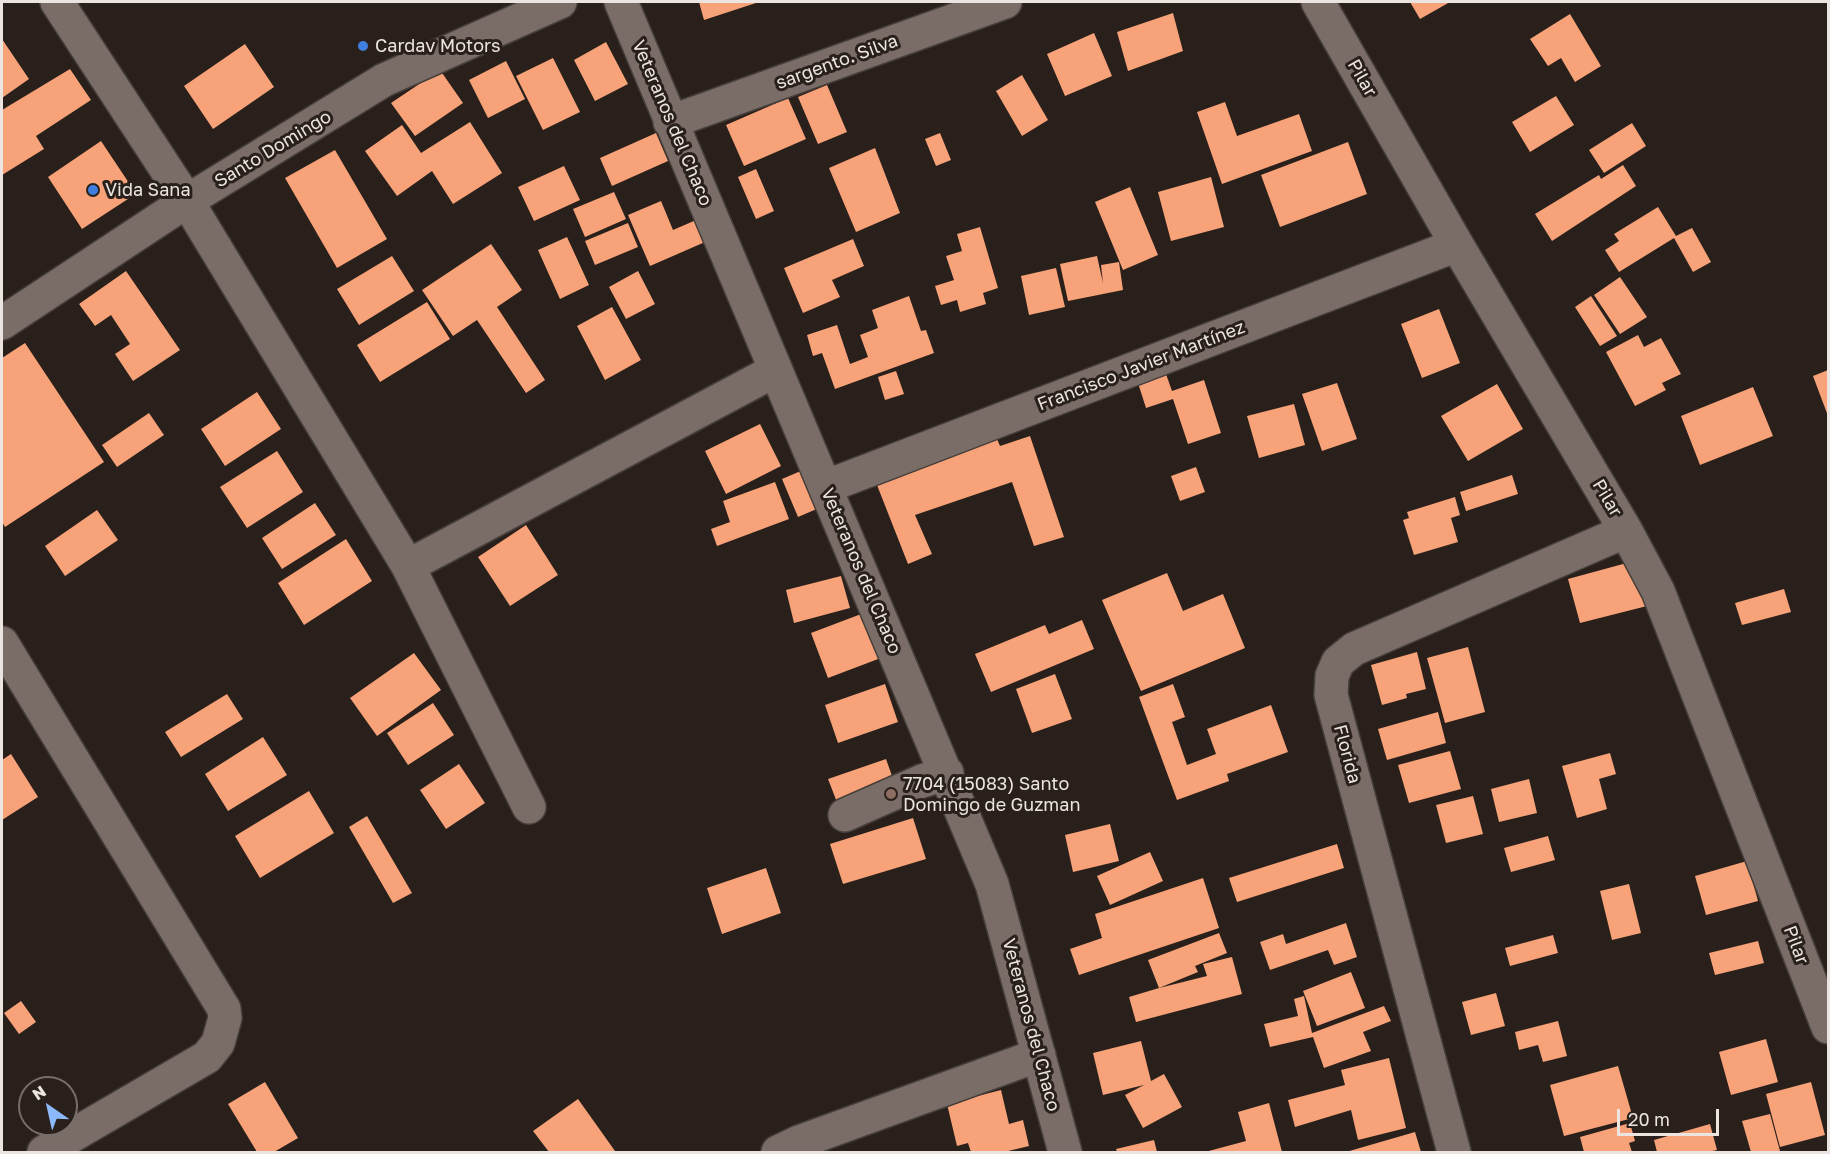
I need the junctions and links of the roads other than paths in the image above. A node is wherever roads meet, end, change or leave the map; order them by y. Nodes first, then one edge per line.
1 (57, 2) edge
2 (560, 2) edge
3 (621, 2) edge
4 (1005, 2) edge
5 (1318, 2) edge
6 (670, 122) junction
7 (187, 201) junction
8 (1457, 245) junction
9 (2, 323) edge
10 (776, 370) junction
11 (825, 487) junction
12 (1626, 531) junction
13 (408, 566) junction
14 (2, 643) edge
15 (947, 772) junction
16 (529, 807) dead end
17 (845, 815) dead end
18 (1828, 1027) edge
19 (1039, 1055) junction
20 (44, 1152) edge
21 (778, 1152) edge
22 (1065, 1152) edge
23 (1454, 1152) edge

1 - 7 street
2 - 7 street, Santo Domingo
3 - 6 street, Veteranos del Chaco
4 - 6 street, sargento. Silva
5 - 8 street, Pilar
6 - 10 street, Veteranos del Chaco
7 - 9 street, Santo Domingo
7 - 13 street
8 - 11 street, Francisco Javier Martínez
8 - 12 street, Pilar
10 - 11 street, Veteranos del Chaco
10 - 13 street
11 - 15 street, Veteranos del Chaco
12 - 18 street, Pilar
12 - 23 street, Florida
13 - 16 street
14 - 20 street
15 - 17 street
15 - 19 street, Veteranos del Chaco
19 - 21 street
19 - 22 street, Veteranos del Chaco

